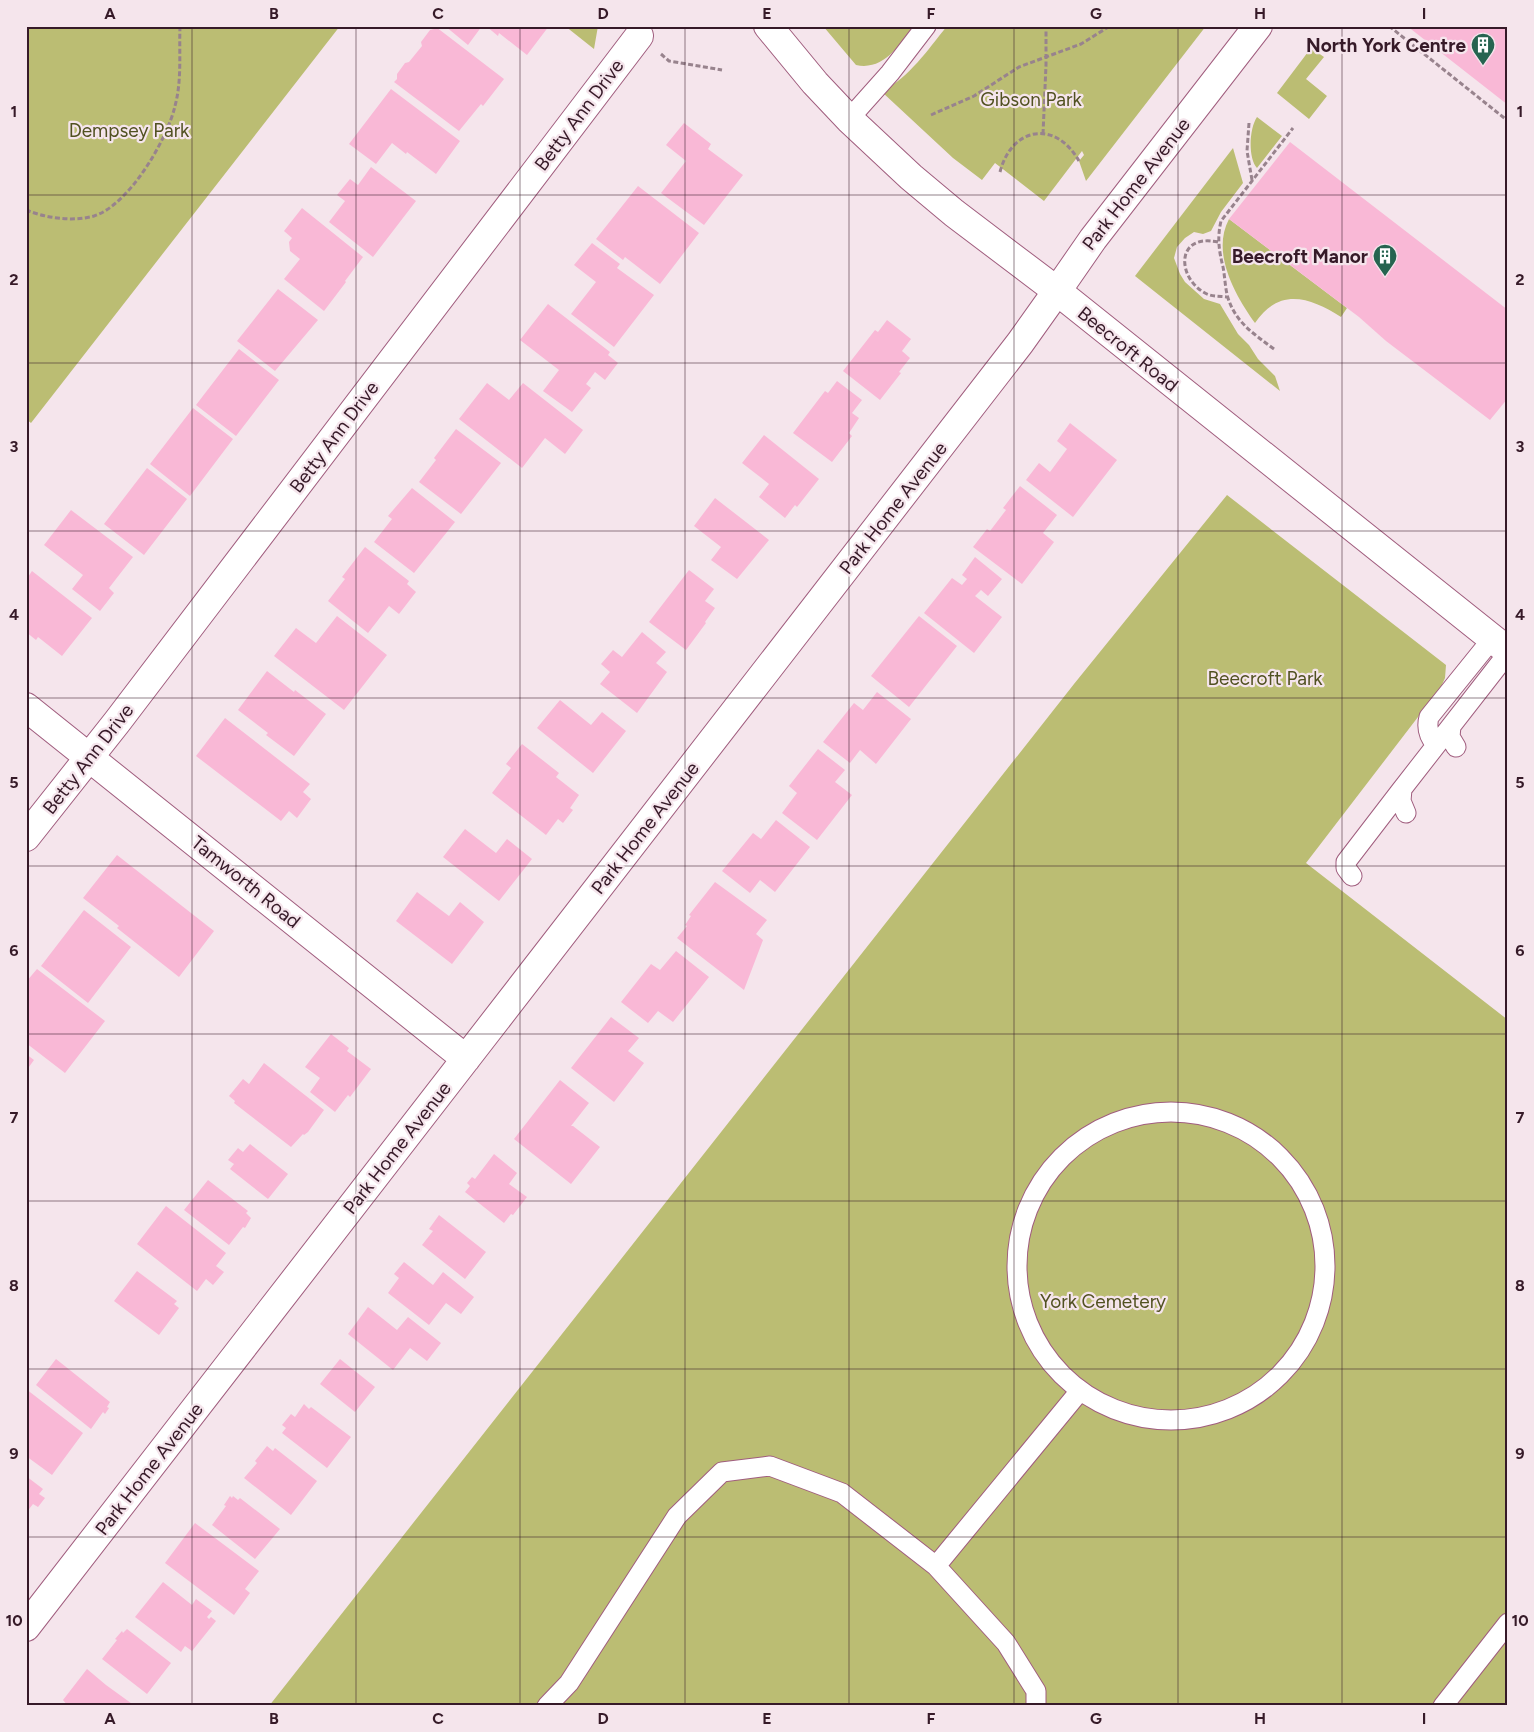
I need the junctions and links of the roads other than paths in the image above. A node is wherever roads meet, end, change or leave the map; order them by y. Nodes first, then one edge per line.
1 (768, 26) edge
2 (926, 26) edge
3 (1258, 26) edge
4 (640, 36) road end
5 (849, 119) junction
6 (1057, 290) junction
7 (1502, 648) edge
8 (26, 706) edge
9 (1451, 726) junction
10 (1436, 745) junction
11 (1456, 747) dead end
12 (89, 756) junction
13 (1402, 789) junction
14 (1406, 812) dead end
15 (26, 837) edge
16 (1352, 876) dead end
17 (466, 1059) junction
18 (1079, 1392) junction
19 (936, 1566) junction
20 (1508, 1622) edge
21 (26, 1627) edge
22 (547, 1706) edge
23 (1036, 1706) edge
24 (1443, 1706) edge

1 - 5 street, Beecroft Road
2 - 5 lane
3 - 6 street, Park Home Avenue
4 - 12 street, Betty Ann Drive
5 - 6 street, Beecroft Road
6 - 7 street, Beecroft Road
6 - 17 street, Park Home Avenue
7 - 9 lane
7 - 10 lane
8 - 12 street, Tamworth Road
9 - 10 lane
9 - 11 lane
10 - 13 lane
12 - 15 street, Betty Ann Drive
12 - 17 street, Tamworth Road
13 - 14 lane
13 - 16 lane
17 - 21 street, Park Home Avenue
18 - 18 lane
18 - 19 lane
19 - 22 lane
19 - 23 lane
20 - 24 lane

